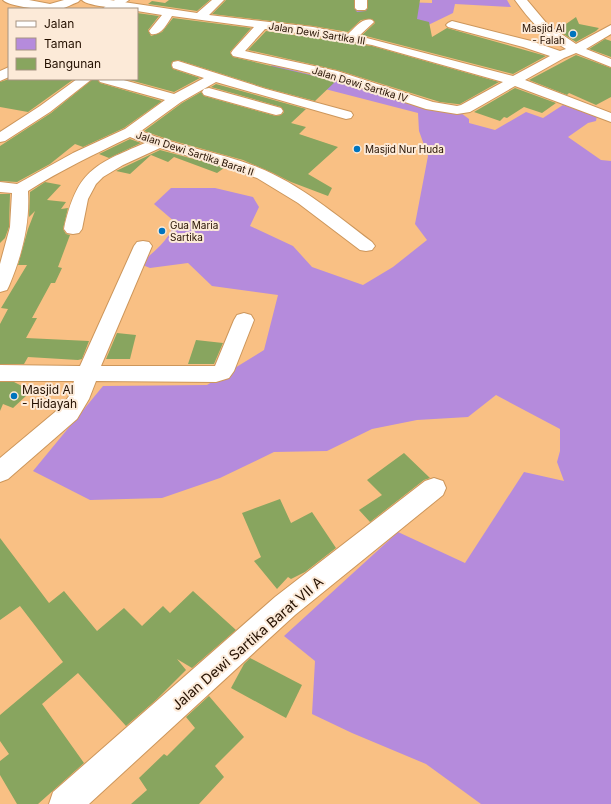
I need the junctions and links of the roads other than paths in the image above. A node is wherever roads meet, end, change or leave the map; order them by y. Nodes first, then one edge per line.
1 (9, 0) edge
2 (74, 0) edge
3 (88, 0) edge
4 (218, 0) edge
5 (511, 0) edge
6 (521, 0) edge
7 (116, 4) edge
8 (169, 13) junction
9 (200, 17) junction
10 (530, 20) junction
11 (368, 22) dead end
12 (262, 25) junction
13 (452, 25) dead end
14 (611, 29) edge
15 (155, 31) dead end
16 (351, 37) junction
17 (568, 52) junction
18 (611, 63) edge
19 (178, 65) dead end
20 (214, 78) junction
21 (84, 80) edge
22 (109, 80) edge
23 (514, 81) junction
24 (196, 88) junction
25 (176, 99) junction
26 (346, 115) dead end
27 (292, 116) dead end
28 (611, 118) edge
29 (130, 132) junction
30 (0, 138) edge
31 (159, 143) junction
32 (0, 187) edge
33 (20, 189) junction
34 (73, 229) dead end
35 (143, 246) dead end
36 (366, 246) dead end
37 (0, 286) edge
38 (244, 320) dead end
39 (0, 373) edge
40 (87, 373) junction
41 (0, 472) edge
42 (434, 488) dead end
43 (65, 804) edge

1 - 2 street
3 - 7 street, Jalan Dewi Sartika III
4 - 9 street
5 - 10 street
6 - 10 street
7 - 8 street, Jalan Dewi Sartika III
8 - 9 street, Jalan Dewi Sartika III
8 - 15 street
9 - 12 street, Jalan Dewi Sartika III
10 - 17 street
11 - 16 street
12 - 16 street, Jalan Dewi Sartika III
12 - 23 street, Jalan Dewi Sartika IV
13 - 17 street
14 - 17 street
16 - 23 street, Jalan Dewi Sartika III
17 - 18 street
17 - 23 street
19 - 20 street
20 - 24 street, Jalan Dewi Sartika Barat II
20 - 26 street
21 - 30 street
22 - 25 street
23 - 28 street, Jalan Dewi Sartika III
24 - 25 street, Jalan Dewi Sartika Barat II
24 - 27 street
25 - 29 street, Jalan Dewi Sartika Barat II
29 - 31 street, Jalan Dewi Sartika Barat II
29 - 33 street
31 - 34 street
31 - 36 street, Jalan Dewi Sartika Barat II
32 - 33 street
33 - 37 street
35 - 40 street
38 - 40 street
39 - 40 street
40 - 41 street
42 - 43 street, Jalan Dewi Sartika Barat VII A

